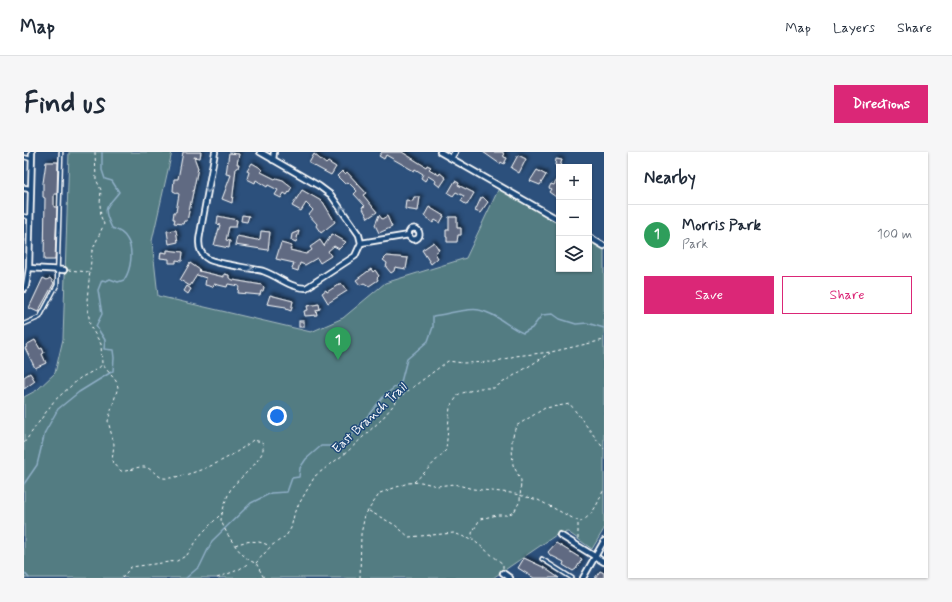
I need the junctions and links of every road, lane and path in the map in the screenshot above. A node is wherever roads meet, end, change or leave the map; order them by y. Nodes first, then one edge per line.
1 (32, 152) edge
2 (61, 152) edge
3 (95, 152) edge
4 (215, 152) edge
5 (260, 152) edge
6 (274, 152) edge
7 (440, 152) edge
8 (455, 152) edge
9 (24, 157) edge
10 (451, 158) junction
11 (32, 159) junction
12 (273, 160) junction
13 (24, 188) edge
14 (30, 189) junction
15 (24, 216) edge
16 (30, 218) junction
17 (556, 218) edge
18 (408, 235) dead end
19 (601, 242) edge
20 (361, 243) junction
21 (604, 246) edge
22 (27, 249) edge
23 (29, 268) junction
24 (57, 270) junction
25 (64, 270) joint
26 (89, 272) junction
27 (26, 279) edge
28 (24, 289) edge
29 (24, 324) edge
30 (604, 340) edge
31 (551, 352) junction
32 (102, 364) junction
33 (108, 373) dead end
34 (110, 374) junction
35 (24, 443) edge
36 (604, 449) edge
37 (413, 483) junction
38 (604, 489) edge
39 (520, 495) junction
40 (369, 510) junction
41 (224, 511) junction
42 (578, 522) junction
43 (560, 535) dead end
44 (473, 540) junction
45 (604, 542) edge
46 (234, 545) junction
47 (271, 546) junction
48 (578, 546) junction
49 (596, 557) junction
50 (542, 559) dead end
51 (250, 562) junction
52 (604, 562) edge
53 (256, 563) junction
54 (503, 573) joint
55 (122, 578) edge
56 (217, 578) edge
57 (264, 578) edge
58 (360, 578) edge
59 (510, 578) edge
60 (572, 578) edge
61 (583, 578) edge

1 - 11 street
2 - 24 lane
3 - 26 path
4 -> 20 street
5 - 12 street
6 - 12 street
7 - 10 street
8 - 10 street
9 - 11 lane
10 - 17 street
11 - 14 street
20 -> 12 street
13 - 14 street
14 - 16 street
15 - 16 lane
16 - 22 street
18 - 20 street
19 - 21 street
22 - 23 street
23 - 24 street
23 - 27 street
24 - 25 street
24 - 29 lane
25 - 26 path
26 - 32 path
27 - 28 street
30 - 31 path, East Branch Trail
31 - 37 path
31 - 47 path, East Branch Trail
32 - 34 path
32 - 35 path
33 - 34 path
34 - 41 path
36 - 39 path
37 - 39 path
37 - 40 path
38 - 42 path
39 - 42 path
39 - 44 path
40 - 44 path
40 - 58 path
41 - 46 path
41 - 55 path
42 - 48 path
43 - 48 street
44 - 54 path
45 - 49 street
46 - 47 path
46 - 51 path
47 - 53 path, East Branch Trail
48 - 49 street
49 - 52 street
49 - 61 street
50 - 60 lane
51 - 53 path
51 - 56 path
53 - 57 path
54 - 59 street

